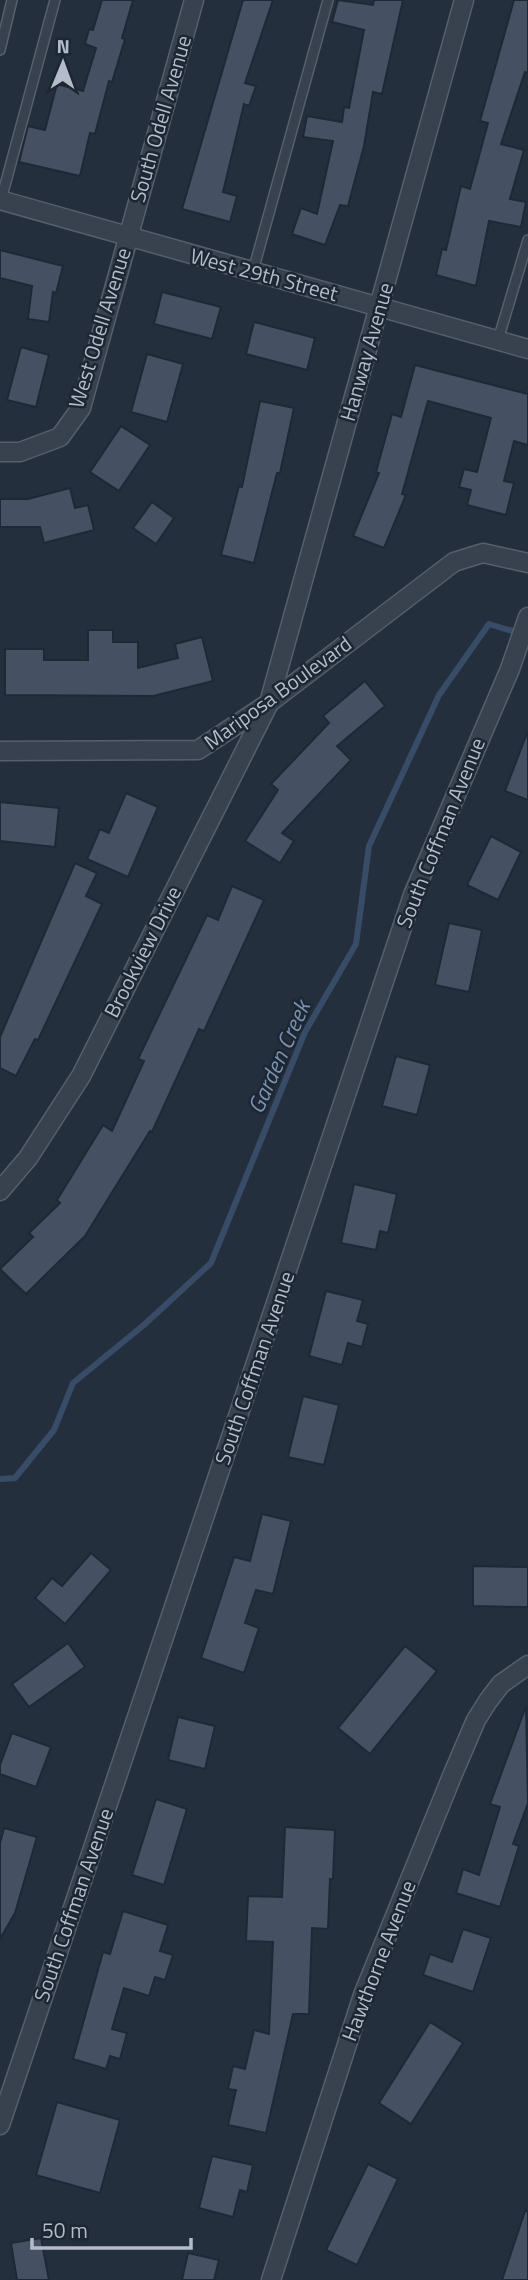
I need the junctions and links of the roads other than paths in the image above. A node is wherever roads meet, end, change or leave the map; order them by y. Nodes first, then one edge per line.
1 (12, 0) edge
2 (55, 0) edge
3 (194, 0) edge
4 (328, 0) edge
5 (464, 0) edge
6 (0, 50) edge
7 (1, 200) edge
8 (128, 237) junction
9 (528, 240) edge
10 (252, 273) junction
11 (380, 306) junction
12 (498, 340) junction
13 (528, 349) edge
14 (0, 452) edge
15 (528, 563) edge
16 (528, 617) edge
17 (269, 703) junction
18 (0, 751) edge
19 (0, 1191) edge
20 (528, 1665) edge
21 (0, 2125) edge
22 (271, 2280) edge

1 - 6 lane
2 - 7 lane
3 - 8 street, South Odell Avenue
4 - 10 lane
5 - 11 street, Hanway Avenue
7 - 8 street, West 29th Street
8 - 10 street, West 29th Street
8 - 14 street, West Odell Avenue
9 - 12 lane
10 - 11 street, West 29th Street
11 - 12 street, West 29th Street
11 - 17 street, Hanway Avenue
12 - 13 street, West 29th Street
15 - 17 street, Mariposa Boulevard
16 - 21 street, South Coffman Avenue
17 - 18 street, Mariposa Boulevard
17 - 19 street, Brookview Drive
20 - 22 street, Hawthorne Avenue

